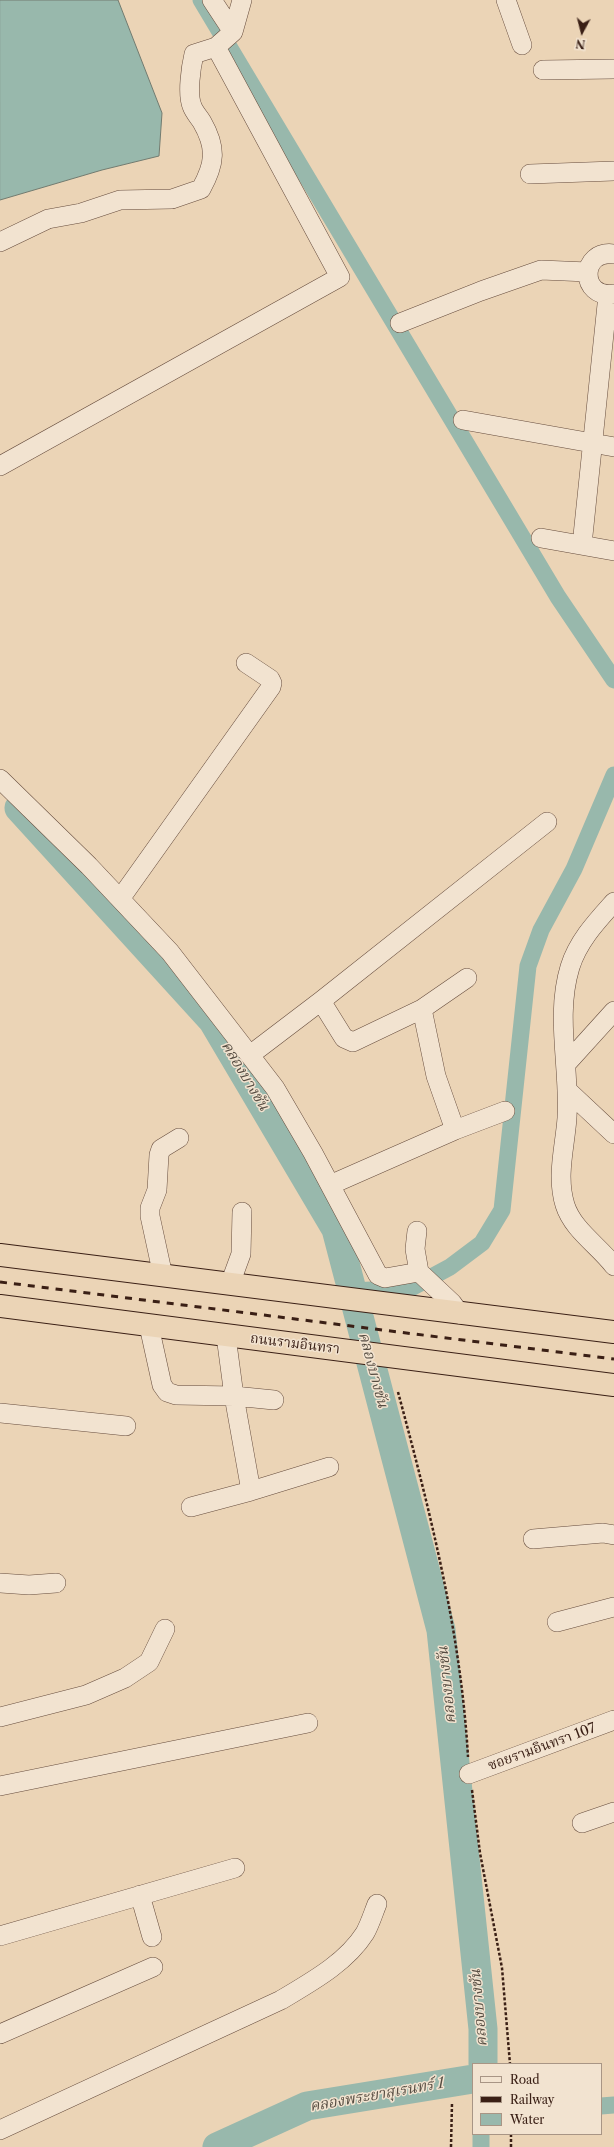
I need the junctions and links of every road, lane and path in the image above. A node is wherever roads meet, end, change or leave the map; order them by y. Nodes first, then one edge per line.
1 (212, 0) edge
2 (242, 0) edge
3 (506, 0) edge
4 (224, 40) junction
5 (522, 45) dead end
6 (614, 69) edge
7 (543, 70) dead end
8 (614, 171) edge
9 (530, 174) dead end
10 (0, 242) edge
11 (614, 251) edge
12 (588, 272) junction
13 (611, 295) edge
14 (400, 323) dead end
15 (609, 343) edge
16 (463, 420) dead end
17 (594, 443) junction
18 (614, 447) edge
19 (0, 466) edge
20 (541, 538) dead end
21 (582, 545) junction
22 (614, 551) edge
23 (246, 663) dead end
24 (0, 779) edge
25 (547, 822) dead end
26 (120, 899) junction
27 (614, 902) edge
28 (467, 978) dead end
29 (321, 1001) junction
30 (422, 1009) junction
31 (614, 1011) edge
32 (250, 1055) junction
33 (567, 1063) junction
34 (567, 1090) junction
35 (505, 1111) dead end
36 (455, 1130) junction
37 (614, 1134) edge
38 (179, 1138) dead end
39 (330, 1185) junction
40 (242, 1212) dead end
41 (417, 1231) dead end
42 (0, 1255) edge
43 (614, 1266) edge
44 (163, 1276) junction
45 (425, 1278) junction
46 (230, 1284) junction
47 (0, 1306) edge
48 (460, 1314) junction
49 (149, 1326) junction
50 (614, 1332) edge
51 (226, 1336) junction
52 (614, 1385) edge
53 (398, 1392) dead end
54 (234, 1396) junction
55 (274, 1400) dead end
56 (0, 1413) edge
57 (126, 1426) dead end
58 (329, 1467) dead end
59 (251, 1491) junction
60 (191, 1507) dead end
61 (614, 1535) edge
62 (533, 1539) dead end
63 (0, 1583) edge
64 (56, 1583) dead end
65 (614, 1607) edge
66 (557, 1622) dead end
67 (165, 1629) dead end
68 (0, 1717) edge
69 (614, 1720) edge
70 (308, 1723) dead end
71 (470, 1774) junction
72 (0, 1786) edge
73 (614, 1812) edge
74 (582, 1823) dead end
75 (235, 1868) dead end
76 (140, 1895) junction
77 (377, 1904) dead end
78 (0, 1936) edge
79 (152, 1937) dead end
80 (153, 1967) dead end
81 (0, 2034) edge
82 (510, 2063) edge
83 (452, 2103) dead end
84 (0, 2130) edge
85 (511, 2135) edge
86 (451, 2147) edge
87 (511, 2147) edge

1 - 4 street
2 - 4 street
3 - 5 street
4 - 10 street
4 - 19 street
6 - 7 street
8 - 9 street
11 - 12 street
12 - 13 street
12 - 14 street
13 - 15 street
15 - 17 street
16 - 17 street
17 - 18 street
17 - 21 street
20 - 21 street
21 - 22 street
23 - 26 street
24 - 26 street
25 - 29 street
26 - 32 street
27 - 33 street
28 - 30 street
29 - 30 street
29 - 32 street
30 - 36 street
31 - 33 street
32 - 39 street
33 - 34 street
34 - 37 street
34 - 43 street
35 - 36 street
36 - 39 street
38 - 44 street
39 - 45 street
40 - 46 street
41 - 45 street
42 - 44 highway
44 - 46 highway
45 - 48 street
46 - 48 highway
47 - 49 highway, ถนนรามอินทรา
48 - 50 highway
49 - 51 highway, ถนนรามอินทรา
49 - 54 street
51 - 52 highway, ถนนรามอินทรา
51 - 54 street
53 - 71 path
54 - 55 street
54 - 59 street
56 - 57 street
58 - 59 street
59 - 60 street
61 - 62 street
63 - 64 street
65 - 66 street
67 - 68 street
69 - 71 street, ซอยรามอินทรา 107
70 - 72 street
71 - 82 path
73 - 74 street
75 - 76 street
76 - 78 street
76 - 79 street
77 - 84 street
80 - 81 street
83 - 86 path
85 - 87 path

